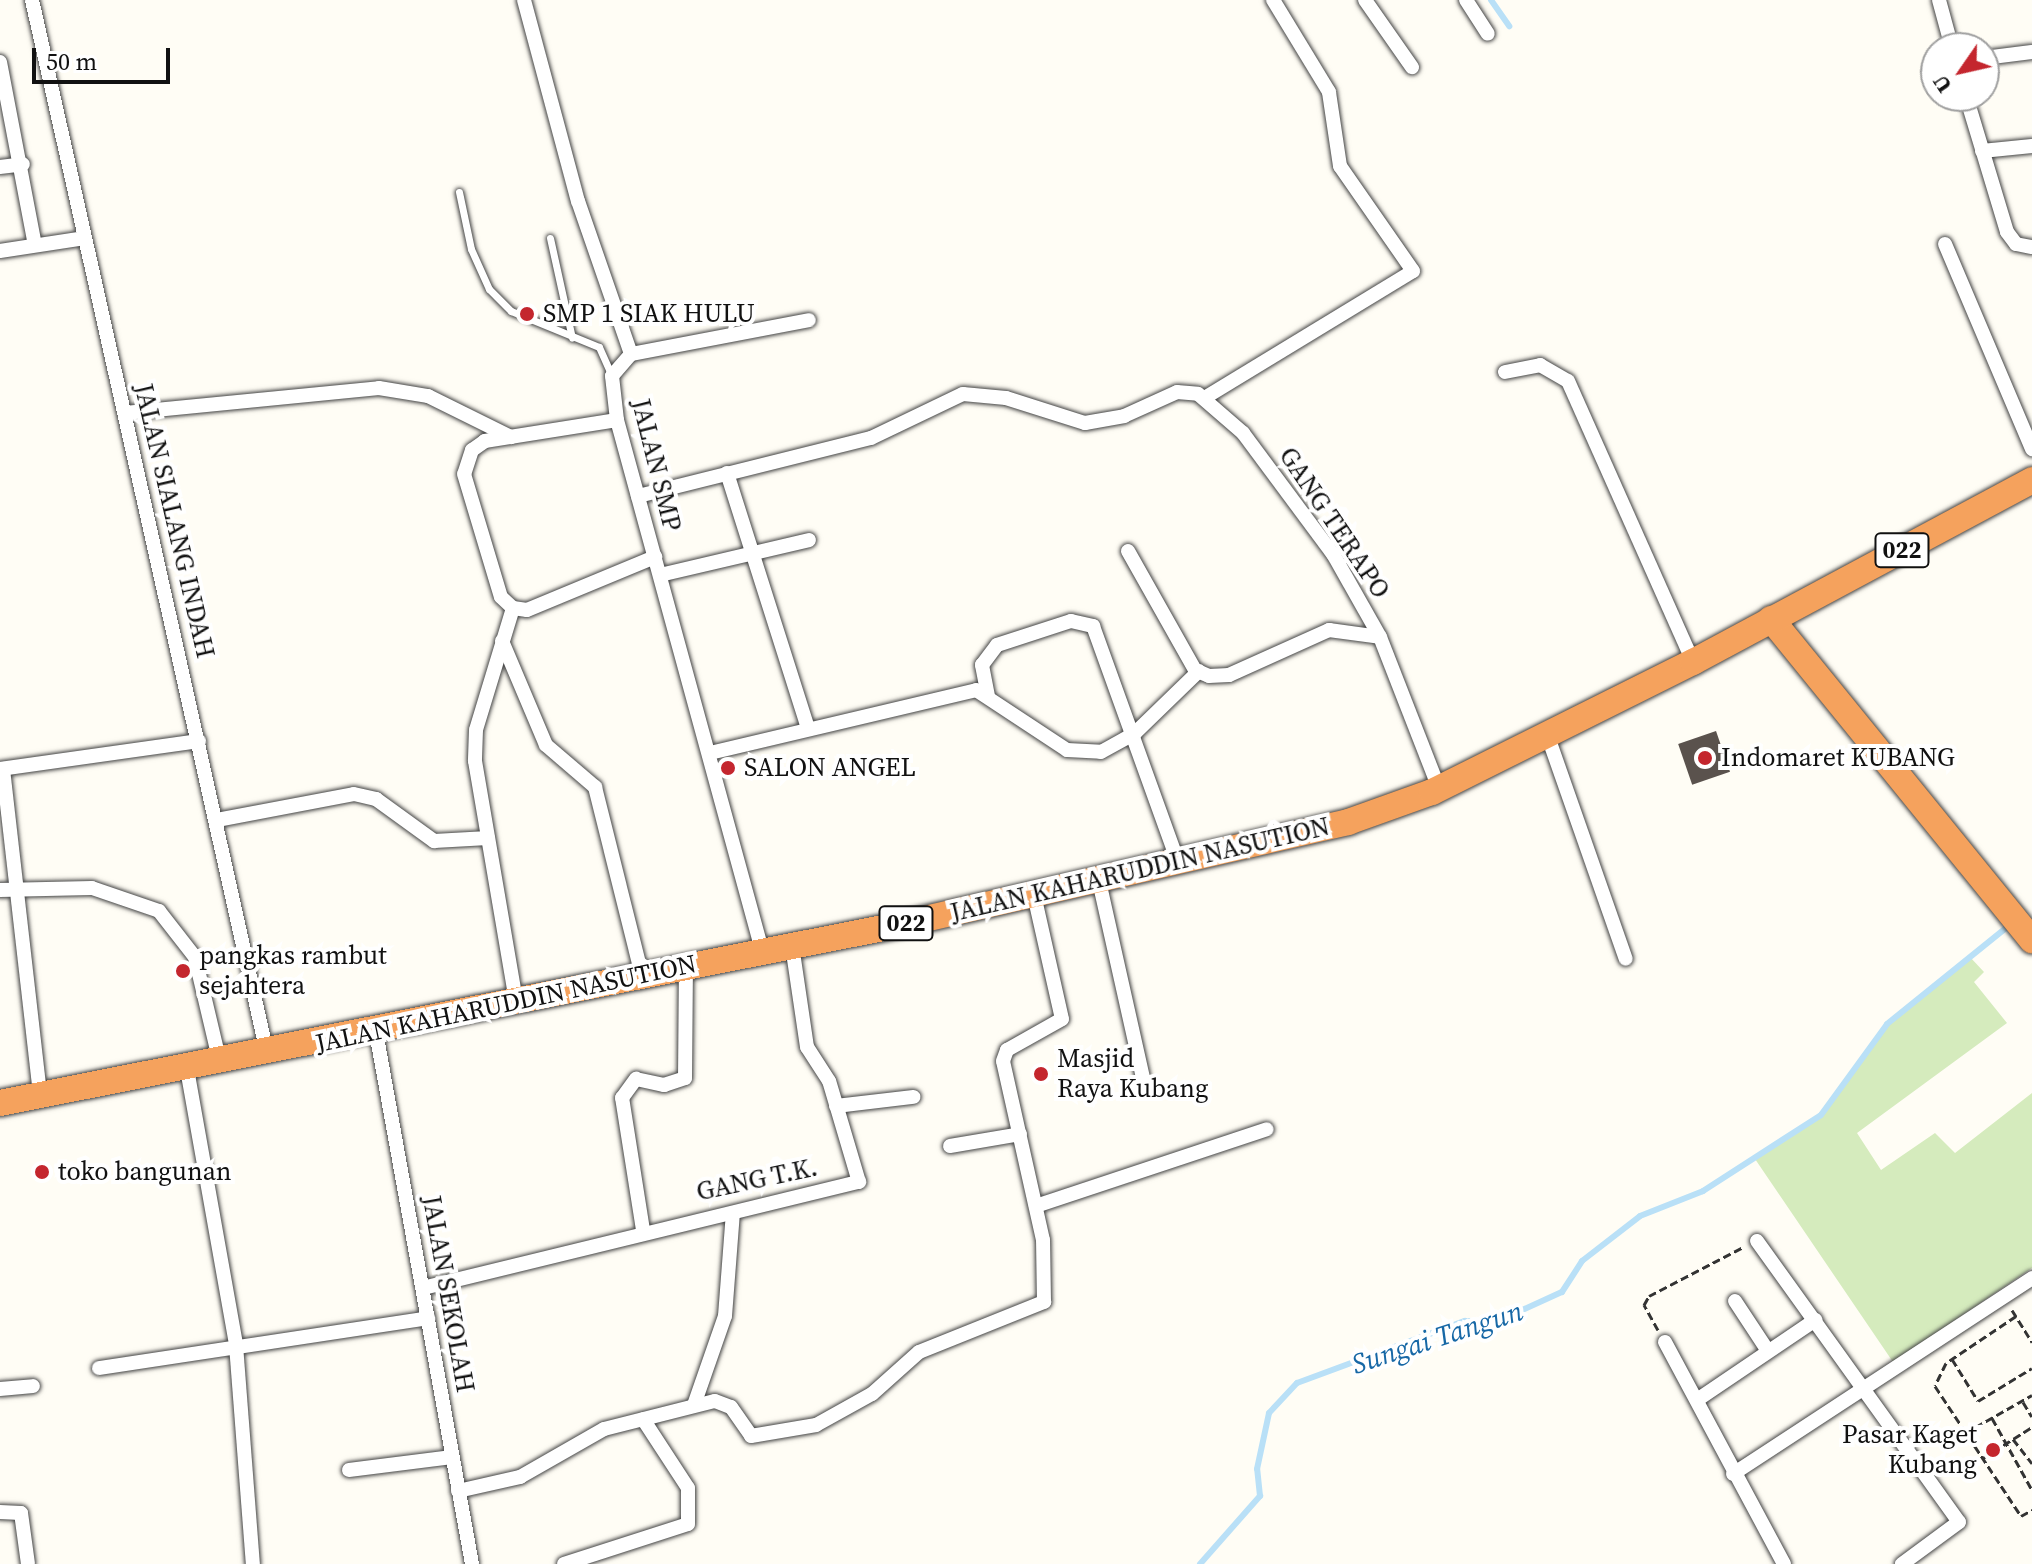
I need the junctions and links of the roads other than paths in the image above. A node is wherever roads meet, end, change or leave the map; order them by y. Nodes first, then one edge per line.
1 (32, 0) edge
2 (524, 0) edge
3 (1273, 0) edge
4 (1365, 0) edge
5 (1466, 0) edge
6 (1939, 0) edge
7 (1948, 32) edge
8 (1488, 34) dead end
9 (2032, 52) edge
10 (2000, 56) edge
11 (0, 62) edge
12 (1412, 67) dead end
13 (3, 96) edge
14 (1971, 112) edge
15 (2032, 146) edge
16 (1982, 151) junction
17 (23, 164) junction
18 (0, 167) edge
19 (459, 192) dead end
20 (85, 238) junction
21 (550, 238) dead end
22 (1945, 244) dead end
23 (35, 245) junction
24 (2032, 247) edge
25 (0, 251) edge
26 (809, 320) dead end
27 (572, 338) junction
28 (631, 354) junction
29 (1505, 372) dead end
30 (612, 376) junction
31 (1202, 395) junction
32 (125, 413) junction
33 (617, 420) junction
34 (511, 437) junction
35 (2032, 449) edge
36 (727, 473) junction
37 (2032, 480) edge
38 (638, 496) junction
39 (809, 540) dead end
40 (1128, 551) dead end
41 (753, 553) junction
42 (655, 557) junction
43 (660, 575) junction
44 (513, 608) junction
45 (1771, 619) junction
46 (1380, 637) junction
47 (502, 641) junction
48 (1693, 662) junction
49 (1199, 671) junction
50 (988, 696) junction
51 (808, 728) junction
52 (1135, 733) junction
53 (1547, 734) junction
54 (199, 741) junction
55 (710, 753) junction
56 (1, 769) edge
57 (1439, 788) junction
58 (217, 820) junction
59 (488, 838) junction
60 (1179, 865) junction
61 (1099, 881) junction
62 (17, 888) junction
63 (0, 890) edge
64 (1034, 895) junction
65 (2032, 940) edge
66 (792, 945) junction
67 (762, 950) junction
68 (1626, 959) dead end
69 (686, 967) junction
70 (642, 976) junction
71 (516, 1001) junction
72 (376, 1032) junction
73 (267, 1053) junction
74 (220, 1063) junction
75 (187, 1069) junction
76 (1143, 1078) dead end
77 (40, 1095) junction
78 (913, 1097) dead end
79 (0, 1103) edge
80 (836, 1106) junction
81 (1267, 1129) dead end
82 (1020, 1134) junction
83 (950, 1146) dead end
84 (1036, 1206) junction
85 (733, 1213) junction
86 (643, 1230) junction
87 (1757, 1241) road end
88 (2032, 1278) edge
89 (423, 1288) junction
90 (1735, 1301) dead end
91 (428, 1318) junction
92 (1815, 1320) junction
93 (1665, 1342) road end
94 (236, 1345) junction
95 (1768, 1351) junction
96 (99, 1368) dead end
97 (33, 1386) dead end
98 (0, 1389) edge
99 (1862, 1392) junction
100 (1697, 1400) junction
101 (694, 1405) junction
102 (643, 1419) junction
103 (452, 1457) junction
104 (349, 1470) dead end
105 (1733, 1474) junction
106 (458, 1491) junction
107 (0, 1512) edge
108 (28, 1564) edge
109 (253, 1564) edge
110 (472, 1564) edge
111 (564, 1564) edge
112 (1784, 1564) edge
113 (1902, 1564) edge

1 - 20 street, JALAN SIALANG INDAH
2 - 28 street
3 - 31 street
4 - 12 street
5 - 8 street
6 - 7 street
9 - 10 street
11 - 13 street
13 - 17 street
14 - 16 street
15 - 16 street
16 - 24 street
17 - 18 street
17 - 23 street
19 - 27 lane
20 - 23 street
20 - 32 street, JALAN SIALANG INDAH
21 - 27 lane
22 - 35 street
23 - 25 street
26 - 28 street
27 - 30 lane
28 - 30 street, JALAN SMP
29 - 48 street
30 - 33 street, JALAN SMP
31 - 36 street
31 - 46 street, GANG TERAPO
32 - 34 street
32 - 54 street, JALAN SIALANG INDAH
33 - 34 street
33 - 38 street, JALAN SMP
34 - 44 street
36 - 38 street
36 - 41 street
37 - 45 highway, 022
38 - 42 street, JALAN SMP
39 - 41 street
40 - 49 street
41 - 43 street
41 - 51 street
42 - 43 street, JALAN SMP
42 - 44 street
43 - 55 street, JALAN SMP
44 - 47 street
45 - 48 highway, JALAN KAHARUDDIN NASUTION / 022
45 - 65 highway
46 - 49 street
46 - 57 street, GANG TERAPO
47 - 59 street
47 - 70 street
48 - 53 highway, JALAN KAHARUDDIN NASUTION / 022
49 - 52 street
50 - 51 street
50 - 52 street
50 - 52 street
51 - 55 street
52 - 60 street
53 - 57 highway, JALAN KAHARUDDIN NASUTION / 022
53 - 68 street
54 - 56 street
54 - 58 street, JALAN SIALANG INDAH
55 - 67 street, JALAN SMP
56 - 62 street
57 - 60 highway, JALAN KAHARUDDIN NASUTION / 022
58 - 59 street
58 - 73 street, JALAN SIALANG INDAH
59 - 71 street
60 - 61 highway, JALAN KAHARUDDIN NASUTION / 022
61 - 64 highway, JALAN KAHARUDDIN NASUTION / 022
61 - 76 street
62 - 63 street
62 - 74 street
62 - 77 street
64 - 66 highway, JALAN KAHARUDDIN NASUTION / 022
64 - 82 street
66 - 67 highway, JALAN KAHARUDDIN NASUTION / 022
66 - 80 street, GANG T.K.
67 - 69 highway, JALAN KAHARUDDIN NASUTION / 022
69 - 70 highway, JALAN KAHARUDDIN NASUTION / 022
69 - 86 street
70 - 71 highway, JALAN KAHARUDDIN NASUTION / 022
71 - 72 highway, JALAN KAHARUDDIN NASUTION / 022
72 - 73 highway, JALAN KAHARUDDIN NASUTION / 022
72 - 89 street, JALAN SEKOLAH
73 - 74 highway, JALAN KAHARUDDIN NASUTION / 022
74 - 75 highway, JALAN KAHARUDDIN NASUTION / 022
75 - 77 highway, JALAN KAHARUDDIN NASUTION / 022
75 - 94 street
77 - 79 highway, JALAN KAHARUDDIN NASUTION / 022
78 - 80 street
80 - 85 street, GANG T.K.
81 - 84 street
82 - 83 street
82 - 84 street
84 - 101 street
85 - 86 street, GANG T.K.
85 - 101 street
86 - 89 street, GANG T.K.
87 - 92 street
88 - 99 street
89 - 91 street, JALAN SEKOLAH
90 - 95 street
91 - 94 street
91 - 103 street, JALAN SEKOLAH
92 - 95 street
92 - 99 street
93 - 100 street
94 - 96 street
94 - 109 street
95 - 100 street
97 - 98 street
99 - 105 street
99 - 113 street
100 - 105 street
101 - 102 street
102 - 106 street
102 - 111 street
103 - 104 street
103 - 106 street, JALAN SEKOLAH
105 - 112 street
106 - 110 street, JALAN SEKOLAH
107 - 108 street

